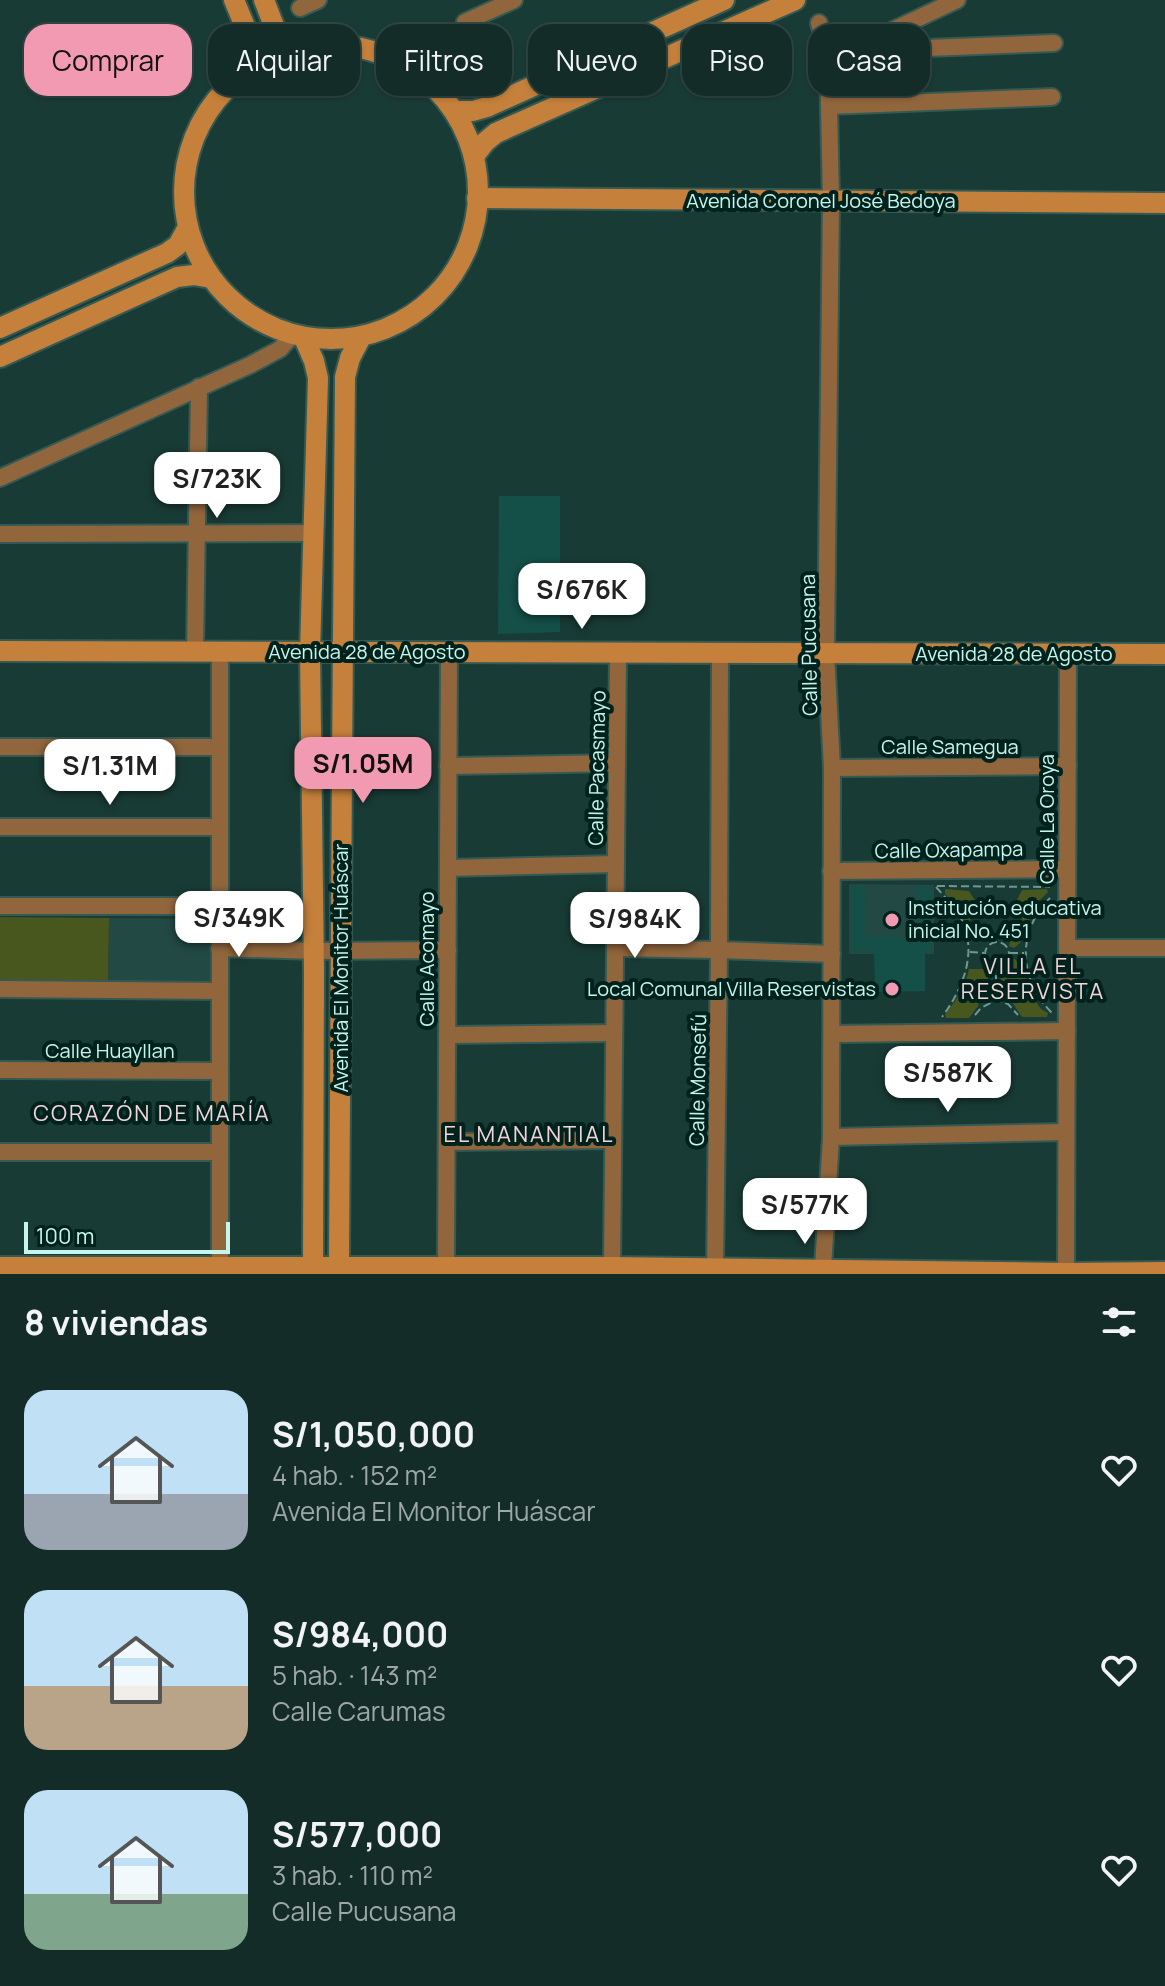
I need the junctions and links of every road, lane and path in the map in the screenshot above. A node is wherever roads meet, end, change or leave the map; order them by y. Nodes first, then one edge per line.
1 (234, 0) edge
2 (264, 0) edge
3 (318, 0) edge
4 (514, 0) edge
5 (724, 0) edge
6 (795, 0) edge
7 (957, 0) edge
8 (300, 8) dead end
9 (465, 22) dead end
10 (244, 24) edge
11 (273, 24) edge
12 (906, 24) edge
13 (1054, 43) dead end
14 (360, 48) edge
15 (930, 48) edge
16 (218, 96) edge
17 (829, 96) edge
18 (1052, 97) dead end
19 (829, 106) junction
20 (454, 111) junction
21 (474, 156) junction
22 (477, 198) junction
23 (831, 201) junction
24 (1165, 203) edge
25 (188, 227) junction
26 (211, 278) junction
27 (0, 328) edge
28 (299, 336) junction
29 (361, 337) junction
30 (0, 357) edge
31 (199, 387) junction
32 (0, 478) edge
33 (197, 533) junction
34 (314, 533) junction
35 (0, 534) edge
36 (0, 651) edge
37 (195, 652) junction
38 (220, 652) junction
39 (310, 652) junction
40 (341, 652) junction
41 (449, 652) junction
42 (618, 653) junction
43 (720, 653) junction
44 (826, 653) junction
45 (1068, 654) junction
46 (1165, 654) edge
47 (0, 747) edge
48 (220, 747) junction
49 (617, 763) junction
50 (448, 766) junction
51 (1068, 766) junction
52 (832, 768) junction
53 (0, 827) edge
54 (220, 827) junction
55 (616, 864) junction
56 (448, 868) junction
57 (1067, 869) junction
58 (831, 871) junction
59 (1047, 887) dead end
60 (1056, 894) dead end
61 (0, 906) edge
62 (219, 906) junction
63 (219, 948) junction
64 (615, 948) junction
65 (1067, 948) junction
66 (1165, 948) edge
67 (448, 950) junction
68 (719, 950) junction
69 (314, 951) junction
70 (342, 951) junction
71 (969, 952) junction
72 (985, 953) junction
73 (1009, 953) junction
74 (1026, 953) junction
75 (832, 954) junction
76 (996, 966) junction
77 (0, 989) edge
78 (220, 991) junction
79 (1037, 997) junction
80 (996, 998) junction
81 (975, 1015) dead end
82 (1055, 1016) dead end
83 (939, 1021) dead end
84 (1022, 1022) dead end
85 (1067, 1031) junction
86 (614, 1033) junction
87 (832, 1034) junction
88 (447, 1035) junction
89 (0, 1070) edge
90 (219, 1071) junction
91 (1066, 1132) junction
92 (831, 1137) junction
93 (613, 1140) junction
94 (447, 1142) junction
95 (0, 1152) edge
96 (219, 1152) junction
97 (313, 1266) junction
98 (339, 1266) junction
99 (446, 1266) junction
100 (0, 1267) edge
101 (220, 1267) junction
102 (715, 1268) junction
103 (823, 1268) junction
104 (622, 1269) edge
105 (111, 1271) edge
106 (1165, 1272) edge
107 (1008, 1273) edge
108 (1066, 1273) edge

1 - 10 street
2 - 11 street
3 - 8 street
4 - 9 street
5 - 20 street
6 - 21 street
7 - 12 street
13 - 15 street
14 - 20 street
16 - 25 street
17 - 19 street, Calle Pucusana
18 - 19 street
19 - 23 street, Calle Pucusana
20 - 21 street
21 - 22 street
22 - 23 street, Avenida Coronel José Bedoya
22 - 29 street
23 - 24 street, Avenida Coronel José Bedoya
23 - 44 street, Calle Pucusana
25 - 26 street
25 - 27 street
26 - 28 street
26 - 30 street
28 - 29 street
28 - 31 street
28 - 34 street, Avenida El Monitor Huáscar
29 - 40 street, Avenida El Monitor Huáscar
31 - 32 street
31 - 33 street
33 - 34 street
33 - 35 street
33 - 37 street
34 - 39 street, Avenida El Monitor Huáscar
36 - 37 street, Avenida 28 de Agosto
37 - 38 street, Avenida 28 de Agosto
38 - 39 street, Avenida 28 de Agosto
38 - 48 street
39 - 40 street, Avenida 28 de Agosto
39 - 69 street, Avenida El Monitor Huáscar
40 - 41 street, Avenida 28 de Agosto
40 - 70 street, Avenida El Monitor Huáscar
41 - 42 street, Avenida 28 de Agosto
41 - 50 street, Calle Acomayo
42 - 43 street, Avenida 28 de Agosto
42 - 49 street, Calle Pacasmayo
43 - 44 street, Avenida 28 de Agosto
43 - 68 street, Calle Monsefú
44 - 45 street, Avenida 28 de Agosto
44 - 52 street, Calle Pucusana
45 - 46 street, Avenida 28 de Agosto
45 - 51 street, Calle La Oroya
47 - 48 street
48 - 54 street
49 - 50 street
49 - 55 street, Calle Pacasmayo
50 - 56 street, Calle Acomayo
51 - 52 street, Calle Samegua
51 - 57 street, Calle La Oroya
52 - 58 street, Calle Pucusana
53 - 54 street
54 - 62 street
55 - 56 street
55 - 64 street, Calle Pacasmayo
56 - 67 street, Calle Acomayo
57 - 58 street, Calle Oxapampa
57 - 65 street, Calle La Oroya
58 - 75 street, Calle Pucusana
59 - 71 path
60 - 74 path
61 - 62 street
62 - 63 street
63 - 69 street
63 - 78 street
64 - 68 street
64 - 86 street, Calle Pacasmayo
65 - 66 street
65 - 85 street, Calle La Oroya
67 - 70 street
67 - 88 street, Calle Acomayo
68 - 75 street
68 - 102 street, Calle Monsefú
69 - 70 street
69 - 97 street, Avenida El Monitor Huáscar
70 - 98 street, Avenida El Monitor Huáscar
71 - 72 path
71 - 83 path
72 - 73 path
72 - 76 path
73 - 74 path
73 - 76 path
74 - 79 path
75 - 87 street, Calle Pucusana
76 - 80 path
77 - 78 street
78 - 90 street
79 - 80 path
79 - 82 path
80 - 81 path
80 - 84 path
85 - 87 street
85 - 91 street, Calle La Oroya
86 - 88 street
86 - 93 street, Calle Pacasmayo
87 - 92 street, Calle Pucusana
88 - 94 street, Calle Acomayo
89 - 90 street, Calle Huayllan
90 - 96 street
91 - 92 street
91 - 108 street, Calle La Oroya
92 - 103 street, Calle Pucusana
93 - 94 street
93 - 104 street, Calle Pacasmayo
94 - 99 street, Calle Acomayo
95 - 96 street
96 - 101 street
97 - 98 street
97 - 101 street
98 - 99 street
99 - 104 street
100 - 105 street
101 - 105 street
102 - 103 street
102 - 104 street
103 - 107 street
106 - 108 street
107 - 108 street

